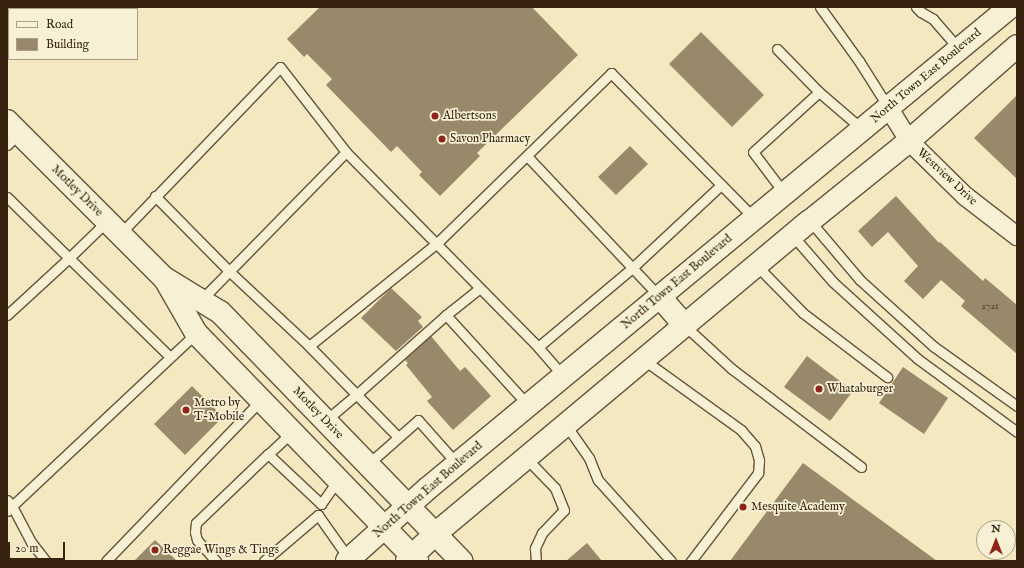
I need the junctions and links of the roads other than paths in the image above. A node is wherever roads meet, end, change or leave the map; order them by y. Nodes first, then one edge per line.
1 (820, 7) edge
2 (916, 7) edge
3 (1010, 7) edge
4 (1016, 47) edge
5 (777, 49) dead end
6 (958, 49) junction
7 (819, 92) junction
8 (888, 107) junction
9 (862, 129) junction
10 (11, 133) edge
11 (909, 141) junction
12 (346, 152) junction
13 (526, 156) junction
14 (721, 185) junction
15 (784, 193) junction
16 (155, 196) junction
17 (7, 197) edge
18 (754, 218) junction
19 (810, 221) junction
20 (113, 228) junction
21 (793, 236) junction
22 (1017, 236) edge
23 (436, 244) junction
24 (69, 258) junction
25 (757, 266) junction
26 (632, 268) junction
27 (230, 272) junction
28 (164, 278) junction
29 (480, 288) junction
30 (660, 297) junction
31 (201, 300) junction
32 (7, 315) edge
33 (446, 315) junction
34 (685, 326) junction
35 (196, 333) junction
36 (309, 346) junction
37 (538, 347) junction
38 (170, 357) junction
39 (644, 360) junction
40 (563, 376) junction
41 (887, 377) dead end
42 (358, 394) junction
43 (261, 400) junction
44 (528, 405) junction
45 (1017, 406) edge
46 (325, 421) junction
47 (566, 425) junction
48 (292, 432) junction
49 (1017, 432) edge
50 (398, 437) junction
51 (268, 454) junction
52 (526, 458) junction
53 (457, 464) junction
54 (367, 465) junction
55 (861, 467) dead end
56 (338, 480) junction
57 (321, 504) junction
58 (9, 506) edge
59 (407, 506) junction
60 (318, 515) junction
61 (384, 528) junction
62 (435, 534) junction
63 (412, 559) edge
64 (348, 560) edge
65 (669, 560) edge
66 (46, 561) edge
67 (106, 561) edge
68 (216, 561) edge
69 (264, 561) edge
70 (461, 561) edge
71 (536, 561) edge
72 (691, 561) edge

1 - 8 lane
2 - 6 lane
3 - 6 main road, North Town East Boulevard
4 - 11 main road
5 - 7 lane
6 - 8 main road, North Town East Boulevard
7 - 9 lane
7 - 15 lane
8 - 9 main road, North Town East Boulevard
8 - 11 street, Westview Drive
9 - 15 main road, North Town East Boulevard
10 - 20 main road, Motley Drive
11 - 19 main road
11 - 22 street, Westview Drive
12 - 16 lane
12 - 23 lane
12 - 27 lane
13 - 14 lane
13 - 23 lane
13 - 26 lane
14 - 18 lane
14 - 26 lane
15 - 18 main road, North Town East Boulevard
16 - 20 lane
16 - 27 lane
17 - 24 lane
18 - 30 main road, North Town East Boulevard
19 - 21 main road
19 - 45 lane
20 - 24 lane
20 - 28 main road, Motley Drive
21 - 25 main road
21 - 49 lane
23 - 29 lane
23 - 36 lane
24 - 32 lane
24 - 38 lane
25 - 34 main road
25 - 41 lane
26 - 30 lane
26 - 37 lane
27 - 31 lane
27 - 36 lane
28 - 31 main road, Motley Drive
28 - 35 main road, Motley Drive
29 - 33 lane
29 - 37 lane
30 - 34 main road
30 - 40 main road, North Town East Boulevard
31 - 46 main road, Motley Drive
33 - 42 lane
33 - 44 lane
34 - 39 main road
34 - 55 lane
35 - 38 lane
35 - 43 main road, Motley Drive
36 - 42 lane
37 - 40 lane
38 - 58 lane
39 - 47 main road
39 - 72 lane
40 - 44 main road, North Town East Boulevard
42 - 46 lane
42 - 50 lane
43 - 48 main road, Motley Drive
43 - 67 lane
44 - 53 main road, North Town East Boulevard
46 - 54 main road, Motley Drive
47 - 52 main road
47 - 65 lane
48 - 51 lane
48 - 56 main road, Motley Drive
50 - 53 lane
50 - 54 lane
51 - 57 lane
51 - 68 lane
52 - 62 main road
52 - 71 lane
53 - 59 main road, North Town East Boulevard
54 - 59 main road, Motley Drive
56 - 57 lane
56 - 61 main road, Motley Drive
57 - 60 lane
58 - 66 lane
59 - 61 main road, North Town East Boulevard
59 - 62 main road, Motley Drive
60 - 64 lane
60 - 69 lane
61 - 63 main road, Motley Drive
61 - 64 main road, North Town East Boulevard
62 - 63 main road
62 - 70 main road, Motley Drive

